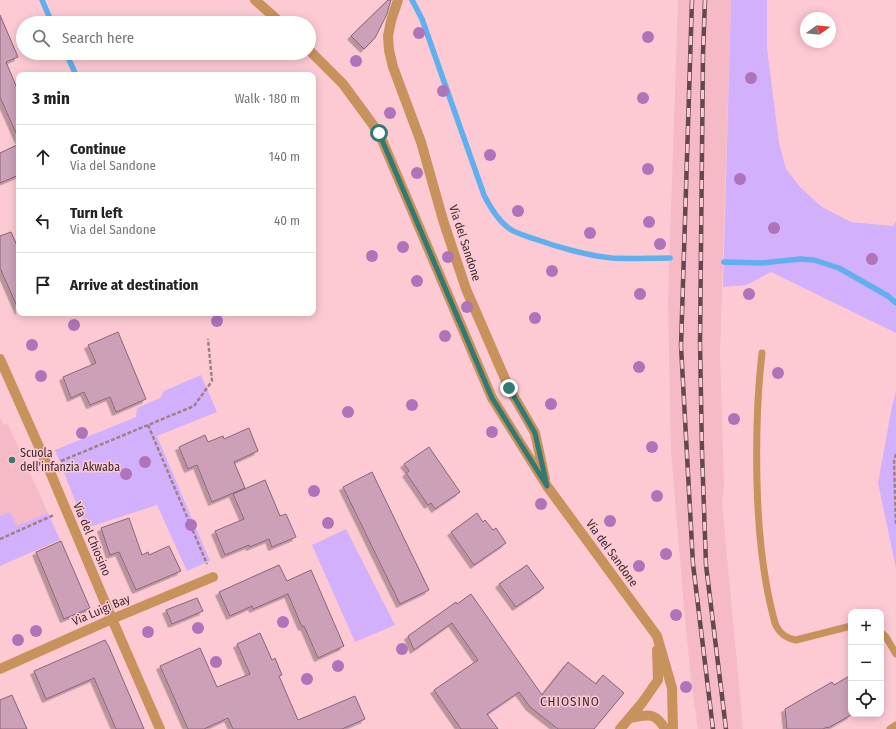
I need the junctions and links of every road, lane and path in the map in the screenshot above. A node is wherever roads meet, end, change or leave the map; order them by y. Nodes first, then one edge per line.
1 (255, 0) edge
2 (398, 0) edge
3 (273, 16) edge
4 (316, 57) edge
5 (208, 339) dead end
6 (762, 353) dead end
7 (0, 359) edge
8 (148, 425) junction
9 (896, 454) edge
10 (48, 467) junction
11 (547, 486) junction
12 (66, 510) junction
13 (896, 525) edge
14 (0, 539) edge
15 (213, 577) joint
16 (112, 619) junction
17 (848, 627) edge
18 (884, 635) edge
19 (656, 636) junction
20 (896, 654) edge
21 (0, 669) edge
22 (630, 718) junction
23 (896, 725) edge
24 (160, 729) edge
25 (620, 729) edge
26 (665, 729) edge
27 (673, 729) edge
28 (890, 729) edge

1 - 3 street
2 - 11 street, Via del Sandone
4 - 11 street, Via del Sandone
5 - 8 path
6 - 17 lane
7 - 10 street, Via del Chiosino
8 - 10 path
8 - 15 path
9 - 13 path
10 - 12 street, Via del Chiosino
11 - 19 street, Via del Sandone
12 - 14 path
12 - 16 street, Via del Chiosino
15 - 16 street, Via Luigi Bay
16 - 21 street, Via Luigi Bay
16 - 24 street, Via del Chiosino
18 - 20 lane
19 - 22 street
19 - 27 street
22 - 25 street
22 - 26 street
23 - 28 lane

